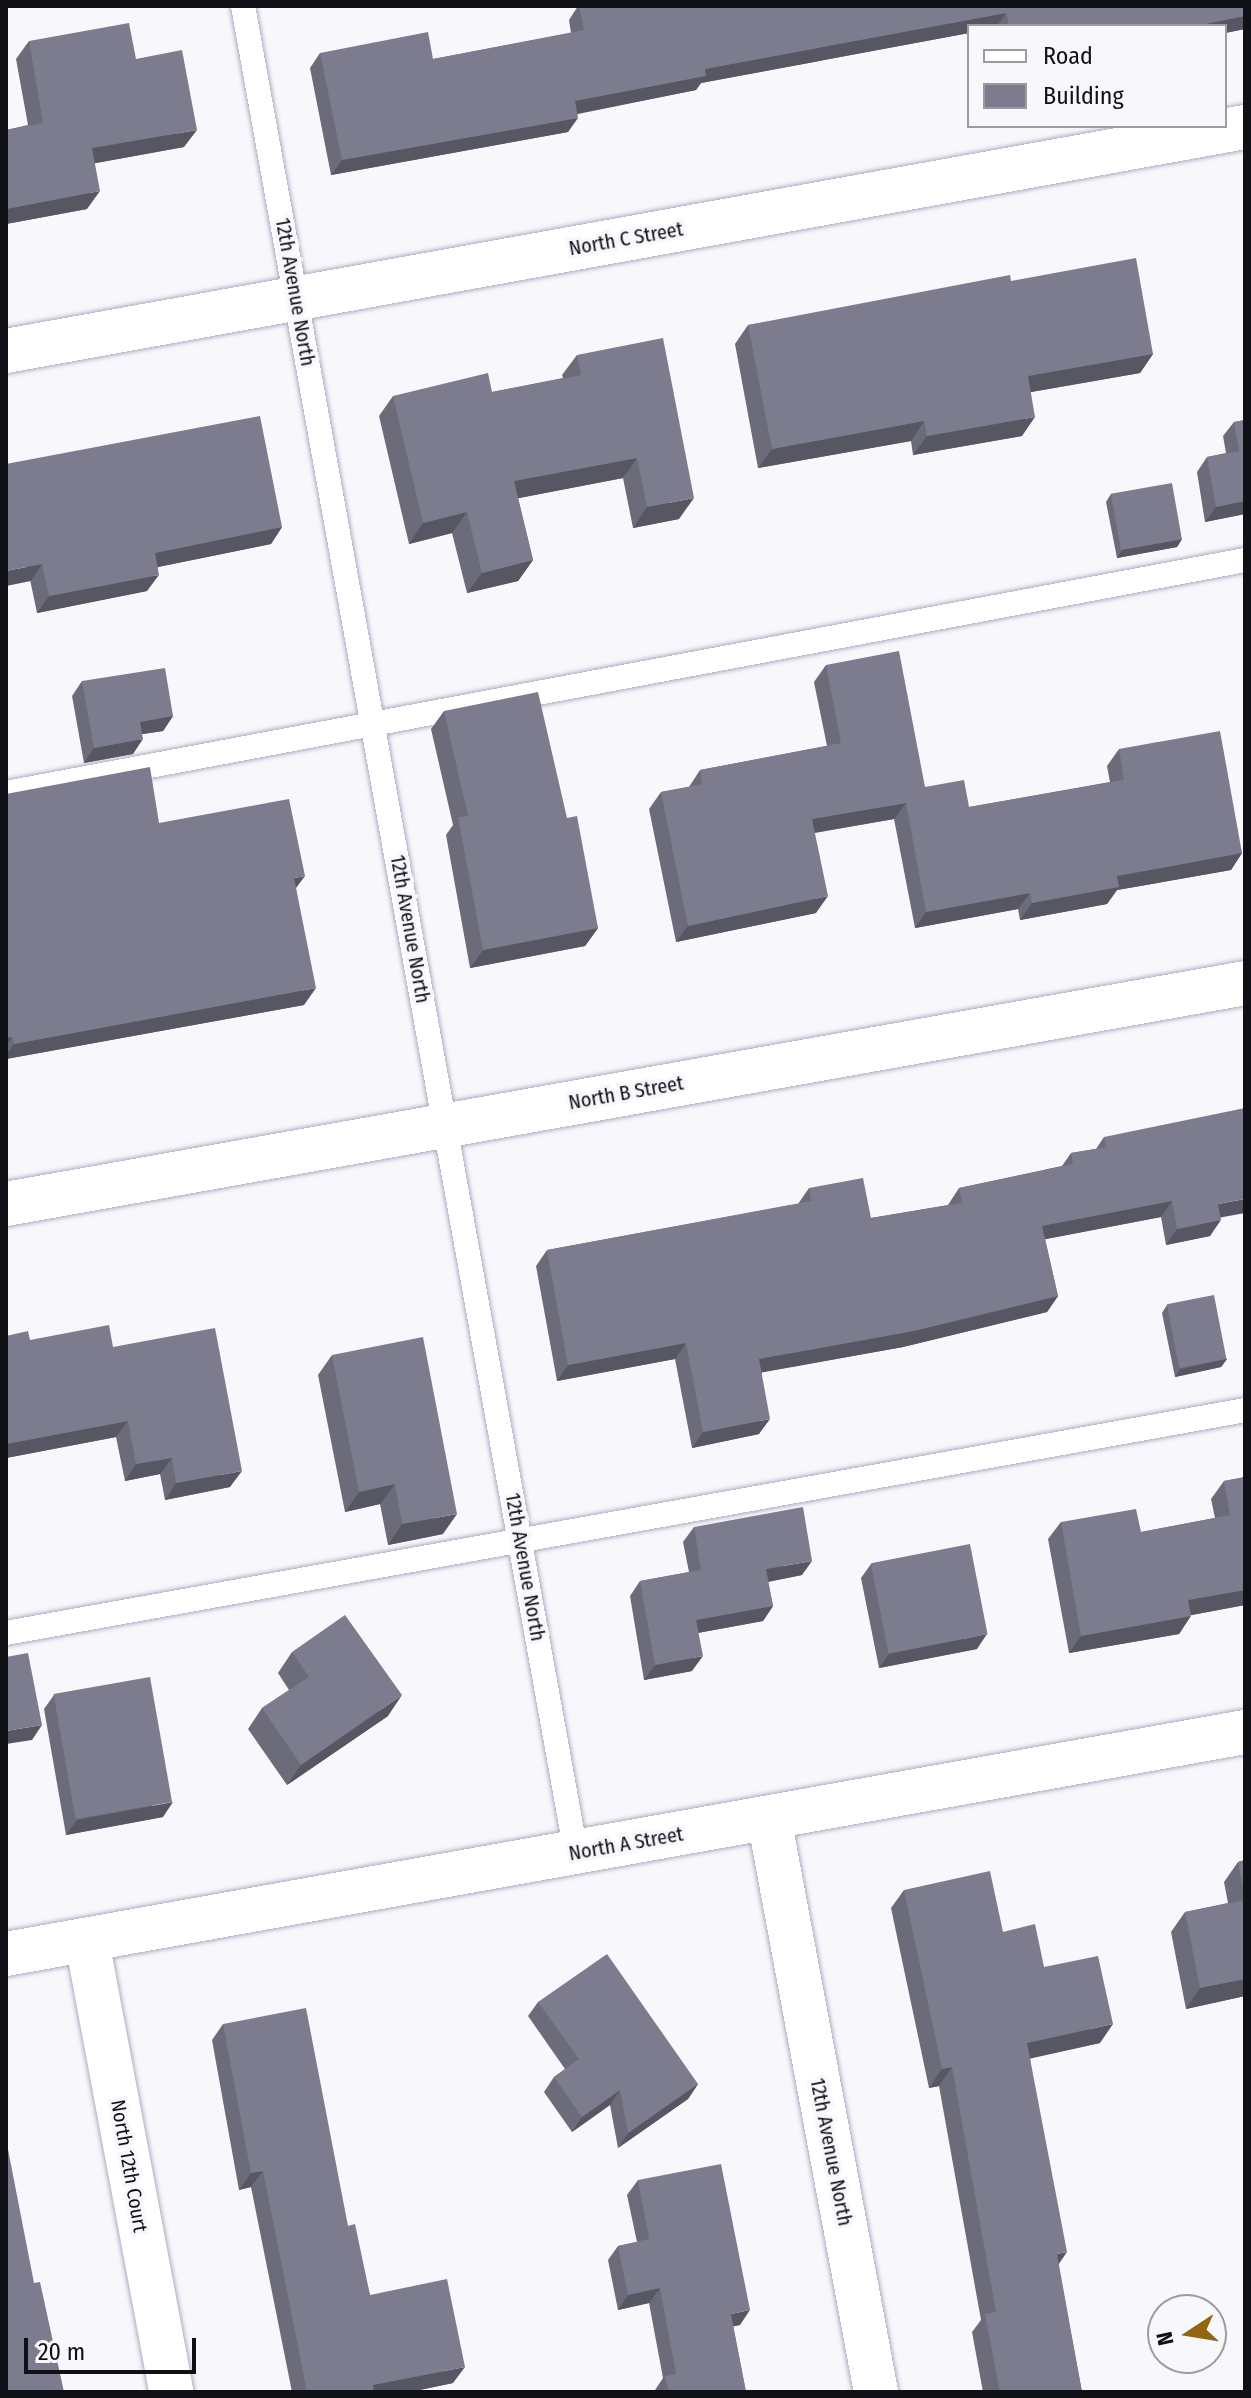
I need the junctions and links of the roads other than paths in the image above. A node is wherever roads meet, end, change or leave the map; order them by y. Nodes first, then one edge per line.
1 (243, 6) edge
2 (1245, 127) edge
3 (296, 299) junction
4 (6, 351) edge
5 (1245, 560) edge
6 (373, 722) junction
7 (6, 793) edge
8 (1245, 983) edge
9 (446, 1125) junction
10 (6, 1204) edge
11 (1245, 1410) edge
12 (520, 1540) junction
13 (6, 1633) edge
14 (1245, 1732) edge
15 (769, 1818) junction
16 (576, 1853) junction
17 (87, 1941) junction
18 (6, 1954) edge
19 (171, 2392) edge
20 (876, 2392) edge

1 - 3 lane, 12th Avenue North
2 - 3 street, North C Street
3 - 4 street, North C Street
3 - 6 lane, 12th Avenue North
5 - 6 lane
6 - 7 lane
6 - 9 lane, 12th Avenue North
8 - 9 street, North B Street
9 - 10 street, North B Street
9 - 12 lane, 12th Avenue North
11 - 12 lane
12 - 13 lane
12 - 16 lane, 12th Avenue North
14 - 15 street, North A Street
15 - 16 street, North A Street
15 - 20 street, 12th Avenue North
16 - 17 street, North A Street
17 - 18 street, North A Street
17 - 19 street, North 12th Court

